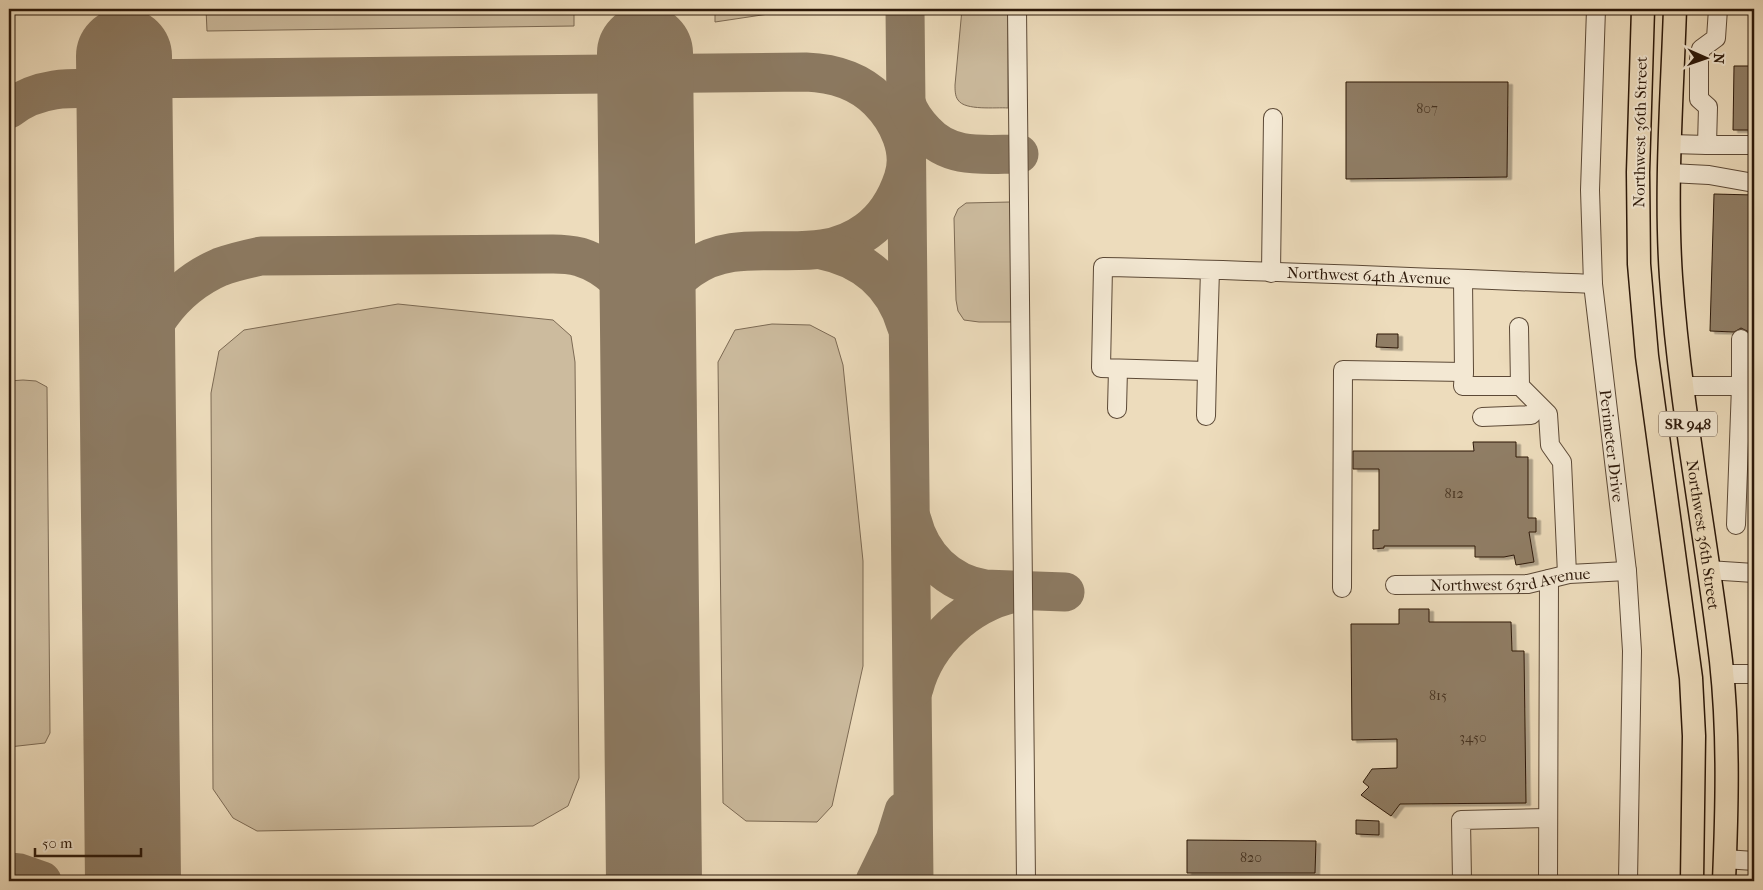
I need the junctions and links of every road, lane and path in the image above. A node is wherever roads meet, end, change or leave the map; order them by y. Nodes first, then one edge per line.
1 (1017, 9) edge
2 (1596, 9) edge
3 (1643, 9) edge
4 (1675, 9) edge
5 (1718, 9) edge
6 (1273, 118) dead end
7 (1670, 144) junction
8 (1707, 145) junction
9 (1754, 145) edge
10 (1638, 172) junction
11 (1670, 173) junction
12 (1754, 183) edge
13 (1210, 270) junction
14 (1271, 273) junction
15 (1463, 280) junction
16 (1593, 284) junction
17 (1519, 327) dead end
18 (1740, 339) dead end
19 (1118, 368) junction
20 (1207, 371) junction
21 (1464, 372) junction
22 (1520, 386) junction
23 (1683, 386) junction
24 (1741, 386) junction
25 (1539, 406) junction
26 (1117, 408) dead end
27 (1206, 416) dead end
28 (1482, 417) dead end
29 (1736, 525) dead end
30 (1708, 570) junction
31 (1627, 571) junction
32 (1754, 573) edge
33 (1567, 574) junction
34 (1549, 579) junction
35 (1395, 585) dead end
36 (1342, 588) dead end
37 (1722, 674) junction
38 (1754, 674) edge
39 (1691, 678) junction
40 (1548, 818) junction
41 (1754, 861) edge
42 (1725, 870) edge
43 (1026, 881) edge
44 (1462, 881) edge
45 (1548, 881) edge
46 (1628, 881) edge
47 (1692, 881) edge

1 - 43 street
2 - 16 street, Perimeter Drive
3 - 10 main road, Northwest 36th Street / SR 948
4 - 7 main road, Northwest 36th Street / SR 948
5 - 8 street
6 - 14 street
7 - 8 street
7 - 11 main road, Northwest 36th Street / SR 948
8 - 9 street
10 - 11 main road
10 - 39 main road, Northwest 36th Street / SR 948
11 - 12 street
11 - 23 main road, Northwest 36th Street / SR 948
13 - 14 street, Northwest 64th Avenue
13 - 19 street, Northwest 64th Avenue
13 - 20 street
14 - 15 street, Northwest 64th Avenue
15 - 16 street, Northwest 64th Avenue
15 - 21 street
16 - 31 street, Perimeter Drive
17 - 22 street
18 - 24 street
19 - 20 street
19 - 26 street
20 - 27 street
21 - 22 street
21 - 36 street
22 - 25 street
23 - 24 street
23 - 30 main road, Northwest 36th Street / SR 948
24 - 29 street
25 - 28 street
25 - 33 street
30 - 32 street
30 - 37 main road, Northwest 36th Street / SR 948
31 - 33 street, Northwest 63rd Avenue
31 - 46 street, Perimeter Drive
33 - 34 street, Northwest 63rd Avenue
34 - 35 street, Northwest 63rd Avenue
34 - 40 street
37 - 38 street
37 - 39 main road
37 - 42 main road, Northwest 36th Street / SR 948
39 - 47 main road, Northwest 36th Street / SR 948
40 - 44 street
40 - 45 street
41 - 42 street

